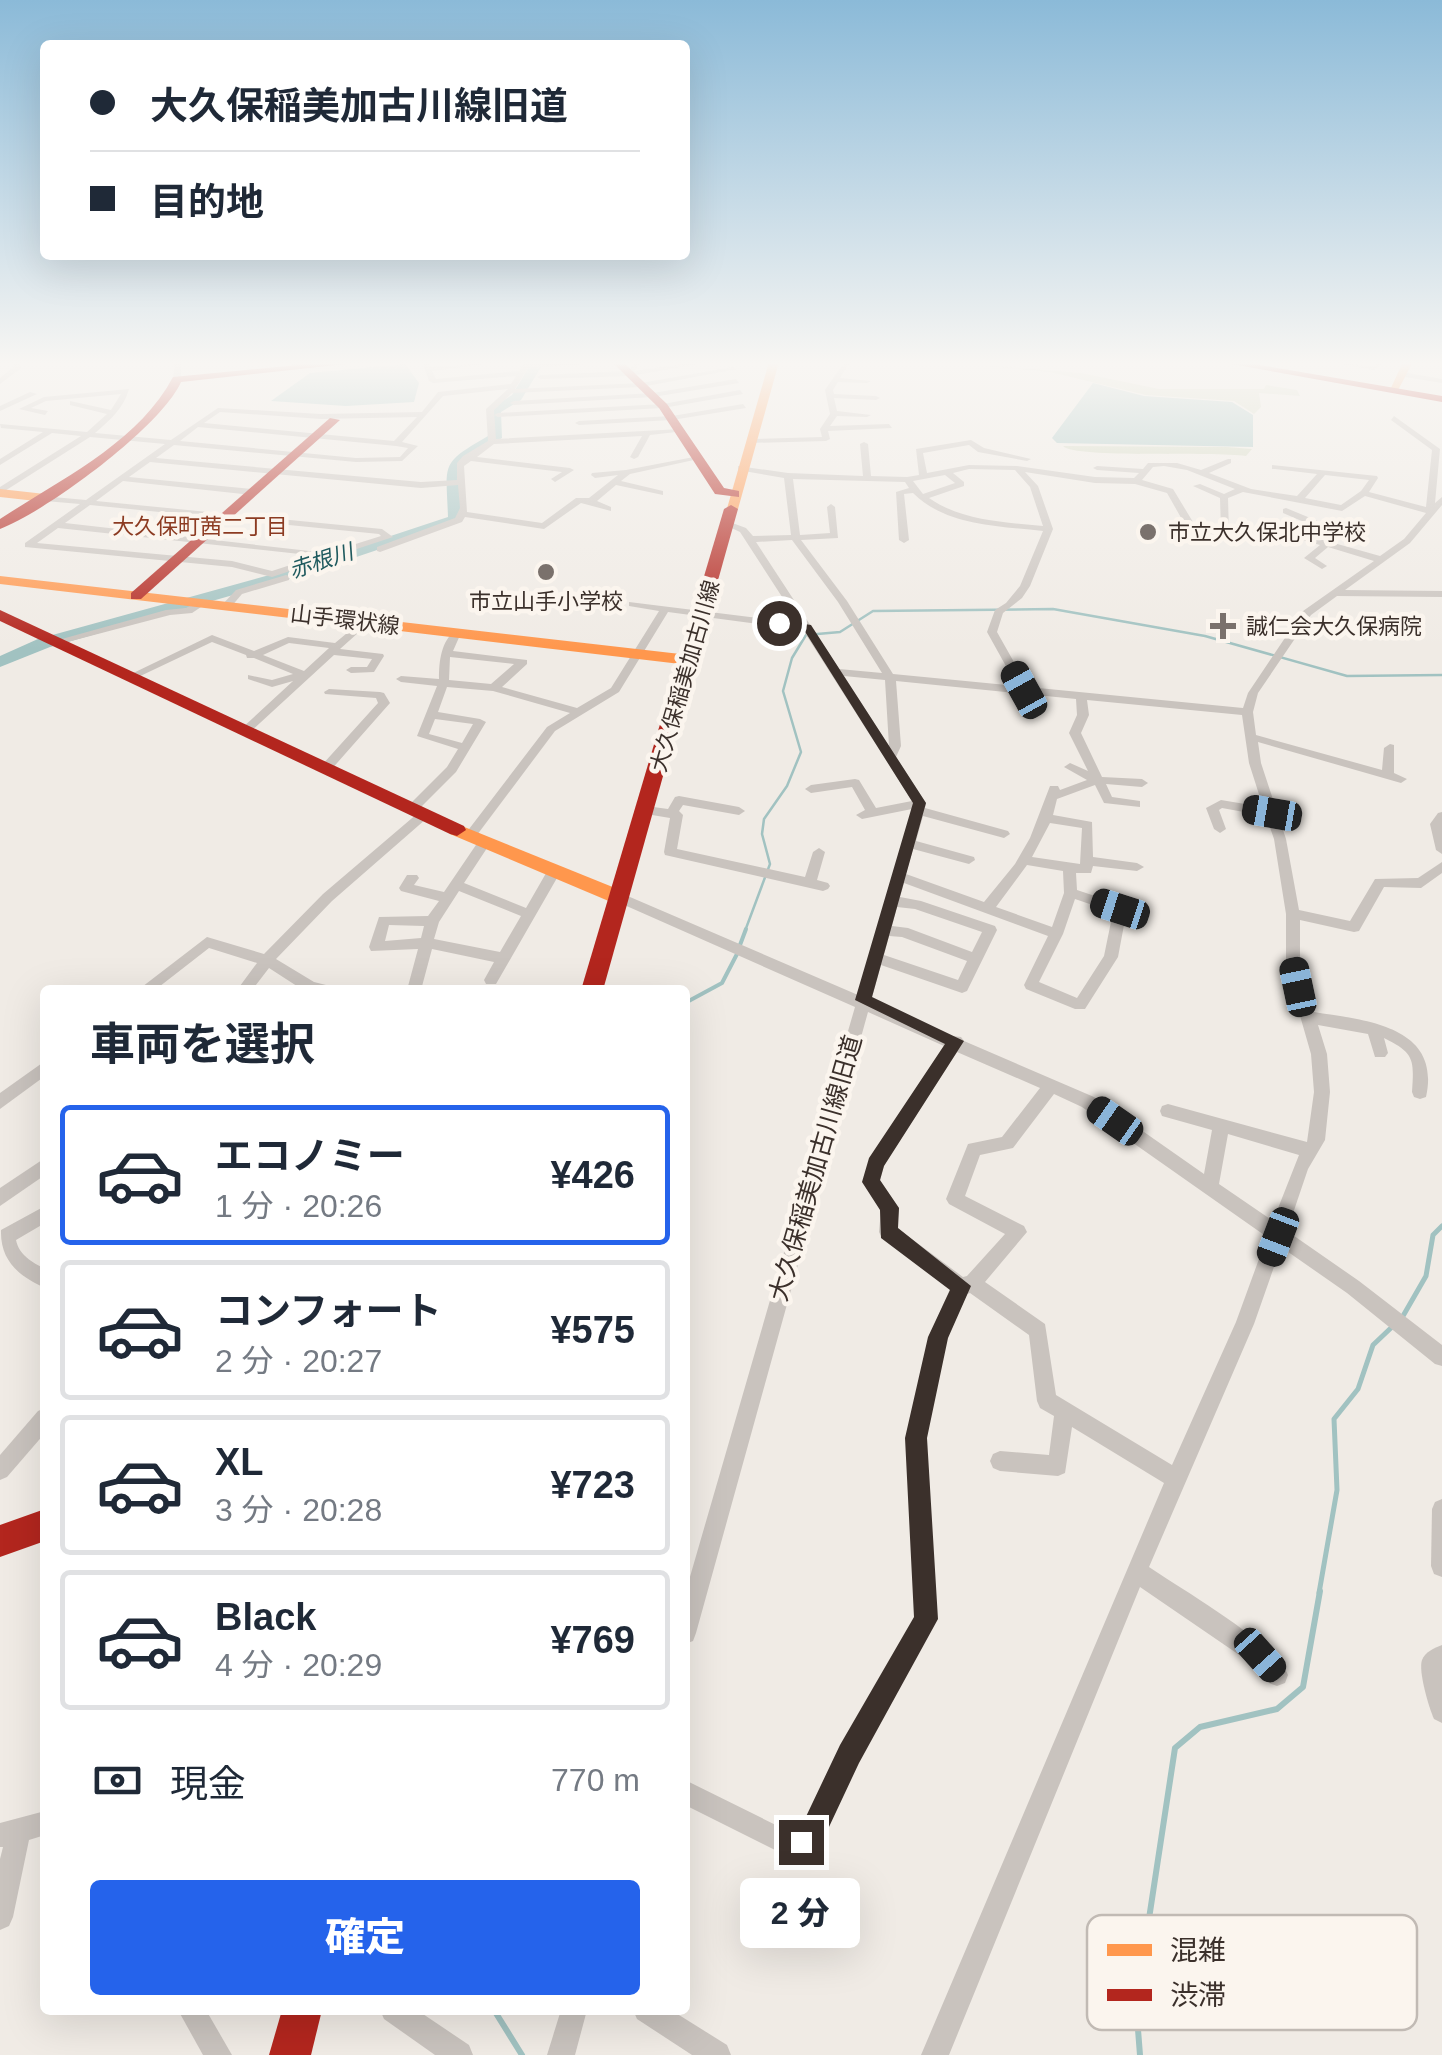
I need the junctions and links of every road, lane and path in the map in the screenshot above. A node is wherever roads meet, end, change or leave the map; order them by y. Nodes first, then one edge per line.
1 (49, 458) edge
2 (100, 458) edge
3 (153, 458) edge
4 (291, 458) edge
5 (343, 458) edge
6 (403, 458) edge
7 (466, 458) joint
8 (699, 458) joint
9 (743, 458) edge
10 (865, 458) edge
11 (920, 458) edge
12 (1021, 458) edge
13 (1435, 458) edge
14 (1027, 459) dead end
15 (150, 460) junction
16 (369, 460) junction
17 (1135, 460) dead end
18 (1228, 461) dead end
19 (0, 465) edge
20 (1275, 467) dead end
21 (741, 468) junction
22 (1017, 468) junction
23 (1097, 468) dead end
24 (1147, 468) junction
25 (33, 469) junction
26 (946, 470) junction
27 (627, 472) junction
28 (1202, 472) junction
29 (1323, 472) junction
30 (274, 473) junction
31 (595, 475) dead end
32 (788, 476) junction
33 (924, 476) junction
34 (867, 478) junction
35 (125, 479) junction
36 (351, 480) junction
37 (555, 480) dead end
38 (460, 482) junction
39 (614, 482) junction
40 (1136, 482) junction
41 (1197, 486) dead end
42 (914, 489) junction
43 (1243, 489) junction
44 (0, 492) edge
45 (252, 492) junction
46 (1364, 493) junction
47 (660, 494) dead end
48 (734, 494) junction
49 (1301, 496) junction
50 (1224, 497) junction
51 (45, 498) junction
52 (590, 500) junction
53 (1442, 500) edge
54 (93, 502) junction
55 (831, 507) dead end
56 (608, 509) dead end
57 (1286, 511) dead end
58 (1430, 511) junction
59 (463, 514) junction
60 (225, 516) junction
61 (1424, 523) junction
62 (727, 524) junction
63 (58, 525) junction
64 (1439, 525) dead end
65 (0, 526) edge
66 (1049, 528) junction
67 (1246, 533) dead end
68 (1304, 537) junction
69 (750, 539) junction
70 (198, 540) junction
71 (796, 540) junction
72 (904, 540) dead end
73 (1326, 544) junction
74 (331, 555) junction
75 (1382, 560) junction
76 (174, 561) junction
77 (1322, 566) dead end
78 (2, 581) edge
79 (1336, 593) junction
80 (1442, 594) edge
81 (136, 596) junction
82 (632, 604) dead end
83 (214, 605) junction
84 (666, 609) junction
85 (702, 613) junction
86 (0, 615) edge
87 (364, 622) junction
88 (807, 627) junction
89 (56, 642) junction
90 (451, 643) junction
91 (337, 649) junction
92 (636, 654) junction
93 (251, 656) junction
94 (689, 660) junction
95 (351, 670) dead end
96 (836, 672) junction
97 (302, 674) junction
98 (130, 677) junction
99 (252, 677) dead end
100 (890, 678) junction
101 (401, 679) dead end
102 (444, 681) junction
103 (494, 688) junction
104 (1024, 690) junction
105 (330, 692) dead end
106 (1081, 696) junction
107 (580, 712) junction
108 (1247, 712) junction
109 (433, 714) junction
110 (245, 730) junction
111 (1252, 737) junction
112 (463, 747) junction
113 (1390, 748) dead end
114 (891, 756) junction
115 (1070, 767) dead end
116 (326, 768) junction
117 (1098, 780) junction
118 (1142, 783) dead end
119 (811, 789) dead end
120 (1136, 804) dead end
121 (918, 807) junction
122 (646, 810) junction
123 (739, 810) dead end
124 (672, 812) junction
125 (416, 813) junction
126 (1272, 813) junction
127 (1442, 816) edge
128 (1048, 818) junction
129 (1220, 828) dead end
130 (1004, 834) dead end
131 (477, 839) junction
132 (908, 843) junction
133 (1442, 850) edge
134 (820, 852) dead end
135 (969, 860) dead end
136 (1026, 860) junction
137 (1087, 861) junction
138 (1137, 866) dead end
139 (1069, 869) junction
140 (554, 871) junction
141 (1441, 871) edge
142 (898, 876) junction
143 (412, 878) dead end
144 (452, 892) junction
145 (1071, 893) junction
146 (618, 896) junction
147 (891, 901) junction
148 (987, 908) junction
149 (526, 912) junction
150 (1293, 914) junction
151 (432, 921) junction
152 (882, 930) junction
153 (1056, 934) junction
154 (426, 943) junction
155 (875, 957) junction
156 (501, 958) junction
157 (976, 958) junction
158 (266, 960) junction
159 (491, 980) dead end
160 (151, 985) edge
161 (248, 985) edge
162 (307, 985) edge
163 (415, 985) edge
164 (593, 985) edge
165 (863, 1000) junction
166 (1306, 1017) junction
167 (1374, 1029) junction
168 (956, 1041) junction
169 (1380, 1053) dead end
170 (40, 1071) edge
171 (1052, 1085) junction
172 (1420, 1092) dead end
173 (0, 1102) edge
174 (1168, 1110) dead end
175 (1221, 1126) junction
176 (1312, 1151) junction
177 (40, 1169) edge
178 (1210, 1188) junction
179 (0, 1198) edge
180 (40, 1217) edge
181 (1278, 1237) junction
182 (4, 1251) edge
183 (40, 1276) edge
184 (967, 1285) junction
185 (1442, 1357) edge
186 (1064, 1412) junction
187 (40, 1424) edge
188 (1000, 1460) dead end
189 (0, 1470) edge
190 (1176, 1479) junction
191 (1442, 1509) edge
192 (40, 1527) edge
193 (0, 1541) edge
194 (1442, 1566) edge
195 (1136, 1571) junction
196 (690, 1614) edge
197 (1442, 1656) edge
198 (1277, 1674) dead end
199 (1442, 1711) edge
200 (690, 1795) edge
201 (40, 1824) edge
202 (10, 1832) edge
203 (0, 1917) edge
204 (194, 2015) edge
205 (301, 2015) edge
206 (401, 2015) edge
207 (573, 2015) edge
208 (654, 2015) edge
209 (218, 2055) edge
210 (290, 2055) edge
211 (459, 2055) edge
212 (561, 2055) edge
213 (717, 2055) edge
214 (934, 2055) edge

1 - 25 street
2 - 51 street
3 - 15 street
4 - 30 street
5 - 16 street
6 - 16 street
7 - 37 street
7 - 38 street
8 - 27 street
8 - 48 street
9 - 21 street, 大久保稲美加古川線
10 - 34 street
11 - 33 street
12 - 14 street
13 - 58 street
15 - 30 street
15 - 35 street
16 - 36 street
17 - 24 street
18 - 28 street
19 - 25 street
20 - 29 street
21 - 32 street
21 - 48 street, 大久保稲美加古川線
22 - 26 street
22 - 40 street
22 - 66 street
23 - 24 street
24 - 28 street
24 - 40 street
25 - 44 street
26 - 33 street
26 - 42 street
27 - 31 street
27 - 39 street
28 - 43 street
29 - 46 street
29 - 49 street
30 - 36 street
30 - 45 street
32 - 34 street
32 - 71 street
33 - 42 street
34 - 42 street
35 - 45 street
35 - 54 street
36 - 38 street
38 - 59 street
39 - 47 street
39 - 52 street
40 - 50 street
41 - 50 street
42 - 66 street
42 - 72 street
43 - 49 street
43 - 50 street
44 - 51 street
45 - 60 street
46 - 49 street
46 - 58 street
48 - 62 street, 大久保稲美加古川線
51 - 54 street
51 - 65 street
52 - 56 street
52 - 59 street
53 - 58 street
54 - 60 street
54 - 63 street
55 - 71 street
57 - 68 street
58 - 61 street
59 - 83 street
60 - 70 street
60 - 74 street
61 - 64 street
61 - 75 street
62 - 69 street
62 - 85 street, 大久保稲美加古川線
63 - 70 street
63 - 76 street
66 - 104 street
67 - 68 street
68 - 73 street
69 - 71 street
69 - 88 street
70 - 74 street
70 - 76 street
71 - 100 street
73 - 75 street
73 - 77 street
74 - 76 street
75 - 79 street
76 - 81 street
78 - 81 street, 山手環状線
79 - 80 street
79 - 108 street
81 - 83 street, 山手環状線
82 - 84 street
83 - 87 street, 山手環状線
83 - 89 street
84 - 85 street
84 - 92 street
85 - 88 street
85 - 94 street, 大久保稲美加古川線
86 - 89 street
87 - 90 street, 山手環状線
87 - 91 street
88 - 96 street
89 - 98 street
90 - 92 street, 山手環状線
90 - 102 street
90 - 103 street
91 - 93 street
91 - 95 street
91 - 97 street
92 - 94 street, 山手環状線
92 - 107 street
93 - 97 street
93 - 98 street
94 - 122 street, 大久保稲美加古川線
96 - 100 street
96 - 114 street
97 - 99 street
97 - 110 street
98 - 110 street
100 - 104 street
100 - 114 street
101 - 102 street
102 - 103 street
102 - 109 street
103 - 107 street
104 - 106 street
105 - 116 street
106 - 108 street
106 - 117 street
107 - 131 street
108 - 111 street
109 - 112 street
109 - 112 street
110 - 116 street
111 - 113 street
111 - 126 street
112 - 125 street
114 - 121 street
115 - 117 street
116 - 125 street
117 - 118 street
117 - 120 street
117 - 128 street
119 - 121 street
121 - 130 street
121 - 132 street, 大久保稲美加古川線旧道
122 - 124 street
122 - 146 street, 大久保稲美加古川線
123 - 124 street
124 - 134 street
125 - 131 street
125 - 158 street
126 - 129 street
126 - 150 street
127 - 133 street
128 - 136 street
128 - 137 street
131 - 140 street
131 - 144 street
132 - 135 street
132 - 142 street, 大久保稲美加古川線旧道
136 - 139 street
136 - 148 street
137 - 138 street
137 - 139 street
139 - 145 street
140 - 146 street
140 - 149 street
141 - 150 street
142 - 147 street, 大久保稲美加古川線旧道
142 - 148 street
143 - 144 street
144 - 149 street
144 - 151 street
145 - 153 street
145 - 153 street
146 - 164 street, 大久保稲美加古川線
146 - 165 street
147 - 152 street, 大久保稲美加古川線旧道
147 - 157 street
148 - 153 street
149 - 156 street
150 - 166 street
151 - 154 street
151 - 154 street
152 - 155 street, 大久保稲美加古川線旧道
152 - 157 street
154 - 156 street
154 - 163 street
155 - 157 street
155 - 165 street, 大久保稲美加古川線旧道
156 - 159 street
158 - 160 street
158 - 161 street
158 - 162 street
165 - 168 street
165 - 196 street, 大久保稲美加古川線旧道
166 - 167 street
166 - 176 street
167 - 169 street
167 - 172 street
168 - 171 street
168 - 184 street
170 - 173 street
171 - 178 street
171 - 184 street
174 - 175 street
175 - 176 street
175 - 178 street
176 - 181 street
177 - 179 street
178 - 181 street
180 - 182 street
181 - 185 street
181 - 190 street
182 - 183 street
184 - 186 street
184 - 200 street
186 - 188 street
186 - 190 street
187 - 189 street
190 - 195 street
191 - 194 street
192 - 193 street
195 - 198 street
195 - 214 street
197 - 199 street
201 - 202 street
202 - 203 street
204 - 209 street
205 - 210 street
206 - 211 street
207 - 212 street
208 - 213 street

